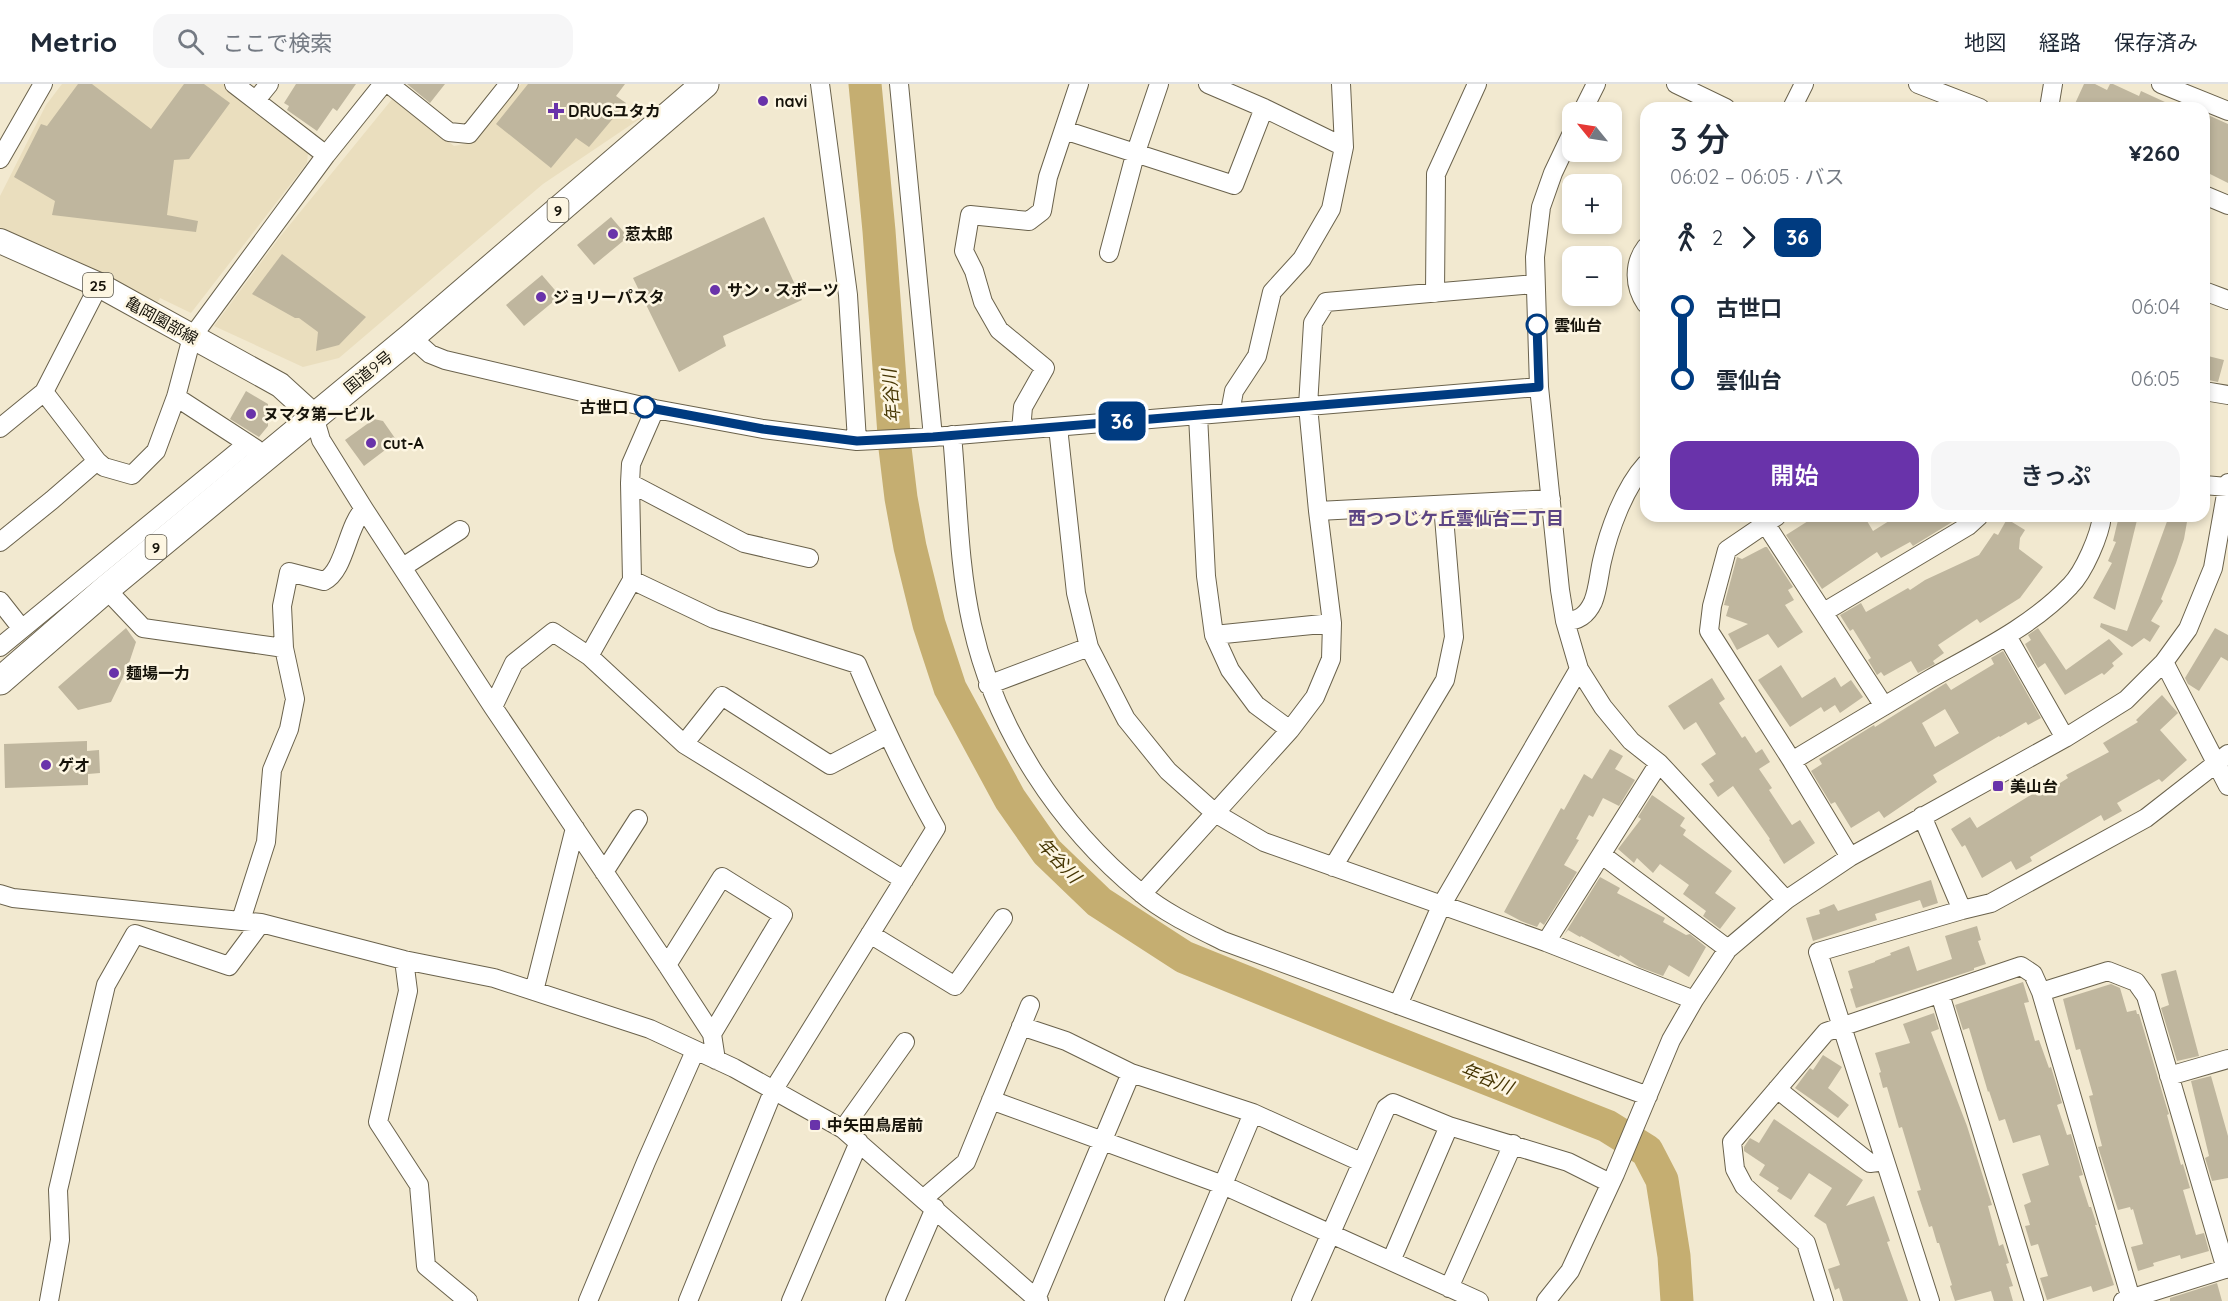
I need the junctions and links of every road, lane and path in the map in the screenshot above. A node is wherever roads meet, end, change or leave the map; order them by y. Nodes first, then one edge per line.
1 (43, 84) edge
2 (234, 84) edge
3 (269, 84) edge
4 (383, 84) edge
5 (389, 84) edge
6 (509, 84) edge
7 (820, 84) edge
8 (899, 84) edge
9 (1079, 84) edge
10 (1159, 84) edge
11 (1208, 84) edge
12 (1341, 84) edge
13 (1477, 84) edge
14 (1596, 84) edge
15 (1676, 84) edge
16 (1804, 84) edge
17 (1918, 84) edge
18 (2053, 84) edge
19 (2161, 84) edge
20 (701, 85) edge
21 (2180, 87) edge
22 (1700, 89) edge
23 (1949, 90) edge
24 (256, 100) junction
25 (1587, 102) edge
26 (1718, 102) edge
27 (1795, 102) edge
28 (1970, 102) edge
29 (2050, 102) edge
30 (1264, 108) junction
31 (2228, 111) edge
32 (1064, 130) junction
33 (1344, 147) junction
34 (1135, 154) junction
35 (1562, 154) edge
36 (326, 155) junction
37 (0, 159) edge
38 (2210, 198) edge
39 (2228, 205) edge
40 (0, 241) edge
41 (1109, 253) dead end
42 (1640, 257) edge
43 (1535, 284) junction
44 (99, 285) junction
45 (1435, 292) junction
46 (2210, 293) edge
47 (1640, 295) edge
48 (2228, 300) edge
49 (192, 337) junction
50 (411, 337) junction
51 (1539, 387) junction
52 (44, 392) junction
53 (2210, 392) edge
54 (2228, 395) edge
55 (176, 397) junction
56 (1308, 406) junction
57 (655, 409) junction
58 (1230, 412) junction
59 (1198, 415) junction
60 (314, 416) junction
61 (1058, 427) junction
62 (0, 428) edge
63 (1021, 430) junction
64 (952, 435) junction
65 (926, 437) junction
66 (863, 440) junction
67 (257, 449) junction
68 (97, 461) junction
69 (1640, 475) edge
70 (630, 483) junction
71 (2228, 483) edge
72 (2210, 486) edge
73 (2227, 488) edge
74 (1551, 499) junction
75 (1443, 505) junction
76 (364, 509) junction
77 (1318, 511) junction
78 (1768, 522) edge
79 (1772, 522) edge
80 (1972, 522) edge
81 (2102, 522) edge
82 (460, 530) dead end
83 (0, 542) edge
84 (809, 558) dead end
85 (403, 567) junction
86 (632, 580) junction
87 (106, 589) junction
88 (0, 601) edge
89 (1824, 612) junction
90 (1565, 621) junction
91 (1332, 623) junction
92 (22, 629) junction
93 (1214, 635) junction
94 (2007, 636) junction
95 (0, 647) edge
96 (1089, 647) junction
97 (284, 648) junction
98 (589, 656) junction
99 (2164, 662) junction
100 (1579, 669) junction
101 (0, 681) edge
102 (988, 685) junction
103 (1884, 706) junction
104 (493, 707) junction
105 (1290, 730) junction
106 (887, 735) junction
107 (2065, 738) junction
108 (684, 744) junction
109 (2222, 758) edge
110 (1792, 761) junction
111 (1659, 763) junction
112 (2228, 786) edge
113 (1215, 813) junction
114 (1922, 816) junction
115 (638, 819) dead end
116 (575, 828) junction
117 (1602, 855) junction
118 (1850, 857) junction
119 (1333, 867) junction
120 (604, 872) junction
121 (904, 880) junction
122 (0, 894) edge
123 (1142, 894) junction
124 (1786, 900) junction
125 (1441, 906) junction
126 (1962, 910) junction
127 (1003, 918) dead end
128 (241, 920) junction
129 (261, 923) junction
130 (870, 934) junction
131 (1546, 942) junction
132 (1728, 949) junction
133 (404, 960) junction
134 (668, 965) junction
135 (534, 991) junction
136 (2041, 992) junction
137 (1940, 994) junction
138 (1694, 1000) junction
139 (1030, 1005) dead end
140 (1398, 1005) junction
141 (1021, 1026) junction
142 (1842, 1027) junction
143 (712, 1034) junction
144 (905, 1042) dead end
145 (695, 1051) junction
146 (2228, 1059) edge
147 (716, 1060) junction
148 (1131, 1073) junction
149 (2169, 1076) junction
150 (774, 1089) junction
151 (1777, 1089) junction
152 (1648, 1096) junction
153 (991, 1100) junction
154 (1253, 1113) junction
155 (1449, 1126) junction
156 (843, 1129) junction
157 (1102, 1141) junction
158 (859, 1142) junction
159 (1513, 1144) junction
160 (1885, 1161) junction
161 (1361, 1162) junction
162 (1613, 1178) junction
163 (1222, 1185) junction
164 (929, 1204) junction
165 (1331, 1234) junction
166 (1391, 1261) junction
167 (2227, 1268) edge
168 (1449, 1288) junction
169 (1038, 1300) edge
170 (2127, 1300) edge
171 (49, 1301) edge
172 (468, 1301) edge
173 (588, 1301) edge
174 (688, 1301) edge
175 (790, 1301) edge
176 (895, 1301) edge
177 (1174, 1301) edge
178 (1301, 1301) edge
179 (1479, 1301) edge
180 (1546, 1301) edge
181 (1824, 1301) edge
182 (1930, 1301) edge
183 (2034, 1301) edge

1 - 37 street
2 - 24 street
3 - 24 street
4 - 36 street
5 - 6 street
7 - 66 street
8 - 65 street
9 - 32 street
10 - 34 street
11 - 30 street
12 - 33 street
13 - 45 street
14 - 25 street
15 - 22 street
16 - 27 street
17 - 23 street
18 - 29 street
19 - 21 street
20 - 50 highway, 国道9号 / 9
21 - 31 street
22 - 26 street
23 - 28 street
24 - 36 street
30 - 33 street
30 - 34 street
32 - 34 street
32 - 63 street
33 - 58 street
34 - 41 street
35 - 43 street
36 - 49 street
38 - 39 street
40 - 44 main road, 亀岡園部線 / 25
42 - 47 street
43 - 45 street
43 - 51 street
44 - 49 main road, 亀岡園部線 / 25
44 - 52 street
45 - 56 street
46 - 48 street
49 - 55 street
49 - 60 main road, 亀岡園部線 / 25
50 - 57 street
50 - 60 highway, 国道9号 / 9
51 - 56 street
51 - 74 street
52 - 62 street
52 - 68 street
53 - 54 street
55 - 67 street
55 - 68 street
56 - 58 street
56 - 77 street
57 - 66 street
57 - 70 street
58 - 59 street
59 - 61 street
59 - 93 street
60 - 67 highway, 国道9号 / 9
60 - 76 street
61 - 63 street
61 - 96 street
63 - 64 street
64 - 65 street
64 - 102 street
65 - 66 street
67 - 87 highway, 国道9号 / 9
67 - 92 street
68 - 83 street
69 - 90 street
70 - 84 street
70 - 86 street
71 - 73 street
72 - 73 street
73 - 99 street
74 - 75 street
74 - 90 street
75 - 77 street
75 - 119 street
76 - 85 street
76 - 97 street
77 - 91 street
78 - 110 street
79 - 89 street
80 - 89 street
81 - 94 street
82 - 85 street
85 - 104 street
86 - 98 street
86 - 106 street
87 - 97 street
87 - 101 highway, 国道9号 / 9
88 - 92 street
89 - 103 street
90 - 100 street
91 - 93 street
91 - 105 street
92 - 95 street
93 - 105 street
94 - 103 street
94 - 107 street
96 - 102 street
96 - 113 street
97 - 128 street
98 - 104 street
98 - 108 street
99 - 107 street
99 - 109 street
100 - 111 street
100 - 125 street
102 - 123 street
103 - 110 street
104 - 116 street
105 - 113 street
106 - 108 street
106 - 121 street
107 - 114 street
108 - 121 street
109 - 112 street
109 - 126 street
110 - 118 street
111 - 117 street
111 - 124 street
113 - 119 street
113 - 123 street
114 - 118 street
114 - 126 street
115 - 120 street
116 - 120 street
116 - 135 street
117 - 131 street
117 - 132 street
118 - 124 street
119 - 125 street
120 - 134 street
121 - 130 street
122 - 128 street
123 - 140 street
124 - 132 street
125 - 131 street
125 - 140 street
126 - 142 street
127 - 130 street
128 - 129 street
129 - 133 street
129 - 171 street
130 - 150 street
131 - 138 street
132 - 138 street
133 - 135 street
133 - 172 street
134 - 143 street
134 - 143 street
135 - 145 street
136 - 137 street
136 - 149 street
136 - 170 street
137 - 142 street
137 - 183 street
138 - 152 street
139 - 141 street
140 - 152 street
141 - 148 street
141 - 153 street
142 - 151 street
142 - 160 street
143 - 147 street
144 - 156 street
145 - 147 street
145 - 173 street
146 - 149 street
147 - 150 street
148 - 154 street
148 - 157 street
149 - 167 street
150 - 156 street
150 - 174 street
151 - 160 street
151 - 181 street
152 - 162 street
153 - 157 street
153 - 164 street
154 - 161 street
154 - 163 street
155 - 159 street
155 - 161 street
155 - 166 street
156 - 158 street
157 - 163 street
157 - 169 street
158 - 164 street
158 - 175 street
159 - 162 street
159 - 168 street
160 - 182 street
161 - 165 street
162 - 180 street
163 - 165 street
163 - 177 street
164 - 169 street
164 - 176 street
165 - 166 street
165 - 178 street
166 - 168 street
167 - 170 street
168 - 179 street

